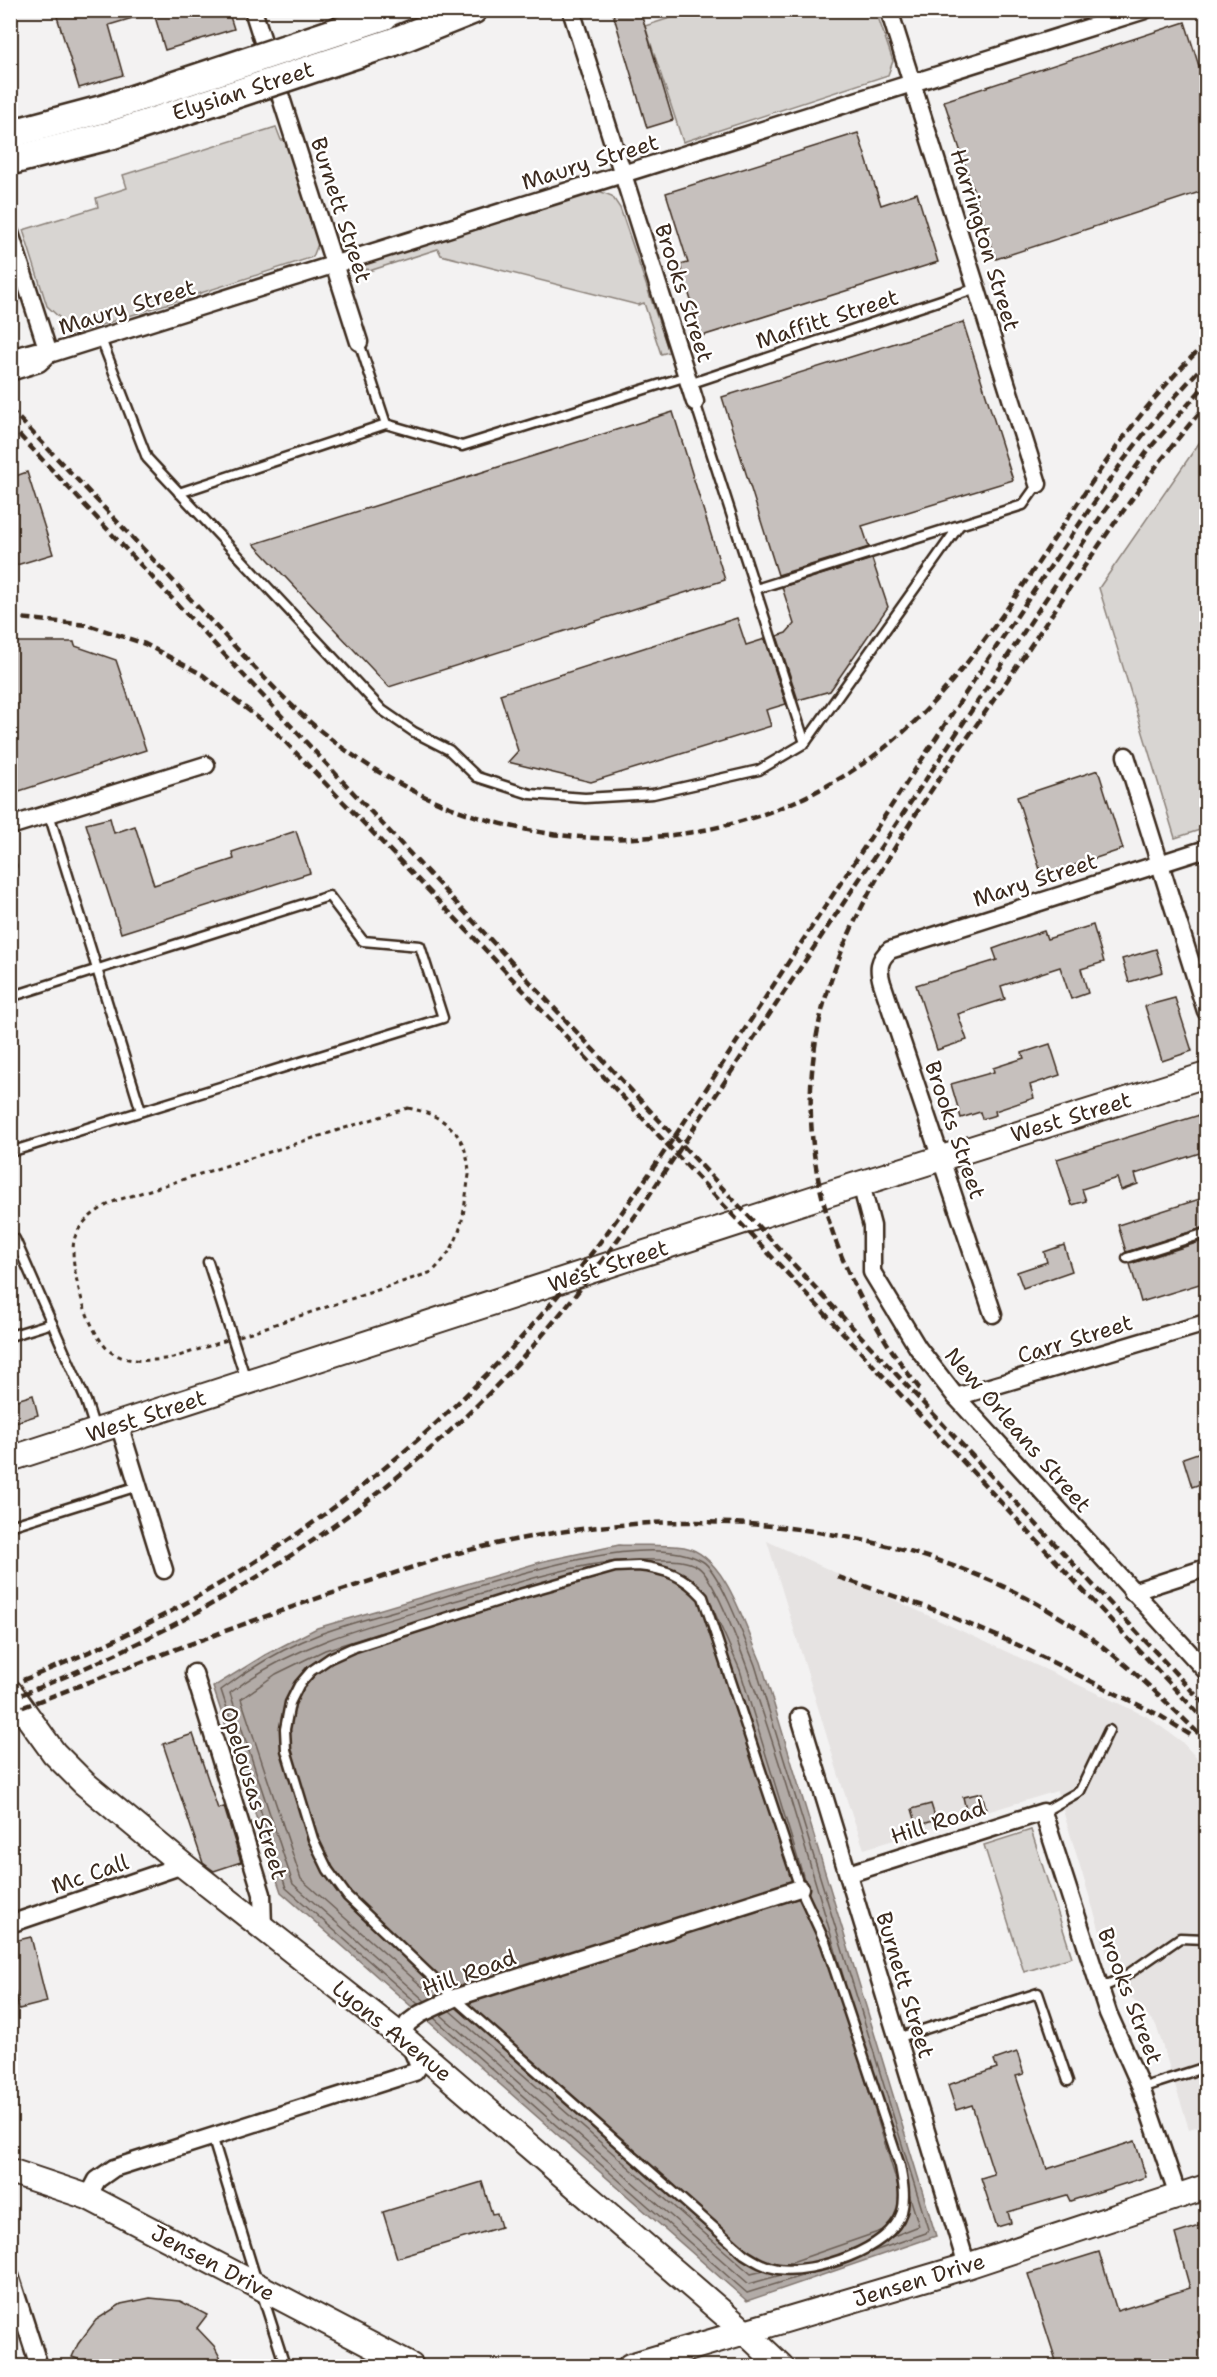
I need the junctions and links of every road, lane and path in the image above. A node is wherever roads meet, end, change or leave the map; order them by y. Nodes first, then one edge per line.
1 (253, 10) edge
2 (473, 10) edge
3 (571, 10) edge
4 (889, 10) edge
5 (1145, 10) edge
6 (392, 13) edge
7 (321, 52) dead end
8 (266, 70) junction
9 (913, 84) junction
10 (10, 134) edge
11 (10, 161) edge
12 (622, 175) junction
13 (10, 233) edge
14 (335, 266) junction
15 (977, 288) junction
16 (101, 339) junction
17 (359, 342) joint
18 (49, 354) junction
19 (10, 358) edge
20 (10, 372) edge
21 (688, 380) junction
22 (695, 402) joint
23 (386, 424) junction
24 (1038, 484) joint
25 (179, 493) junction
26 (959, 526) junction
27 (756, 589) junction
28 (805, 743) junction
29 (1126, 756) dead end
30 (206, 765) dead end
31 (49, 814) junction
32 (10, 826) edge
33 (1206, 849) edge
34 (1160, 864) junction
35 (880, 960) joint
36 (96, 970) junction
37 (10, 997) edge
38 (1206, 1011) edge
39 (1206, 1075) edge
40 (141, 1112) junction
41 (10, 1152) edge
42 (941, 1158) junction
43 (861, 1184) junction
44 (1206, 1233) edge
45 (13, 1238) edge
46 (1127, 1258) dead end
47 (208, 1262) dead end
48 (993, 1314) dead end
49 (52, 1323) junction
50 (1206, 1323) edge
51 (10, 1336) edge
52 (234, 1339) junction
53 (247, 1383) junction
54 (956, 1397) junction
55 (119, 1424) junction
56 (96, 1432) junction
57 (10, 1459) edge
58 (138, 1486) junction
59 (10, 1526) edge
60 (1206, 1568) edge
61 (164, 1570) dead end
62 (1132, 1592) junction
63 (1206, 1671) edge
64 (194, 1673) dead end
65 (10, 1692) edge
66 (800, 1717) dead end
67 (1109, 1730) dead end
68 (1043, 1812) junction
69 (183, 1865) junction
70 (848, 1874) junction
71 (800, 1888) junction
72 (10, 1924) edge
73 (263, 1927) junction
74 (1206, 1939) edge
75 (1100, 1988) junction
76 (454, 1998) junction
77 (897, 2038) junction
78 (407, 2042) junction
79 (1206, 2067) edge
80 (1068, 2081) dead end
81 (1141, 2088) junction
82 (212, 2136) junction
83 (10, 2171) edge
84 (1206, 2187) edge
85 (1178, 2196) junction
86 (88, 2197) junction
87 (967, 2266) junction
88 (10, 2276) edge
89 (260, 2288) junction
90 (745, 2332) junction
91 (39, 2367) edge
92 (285, 2367) edge
93 (411, 2367) edge
94 (630, 2367) edge
95 (781, 2367) edge

1 - 8 street, Burnett Street
2 - 11 main road, Elysian Street, bridge
3 - 12 street, Brooks Street
4 - 9 street, Harrington Street
5 - 9 street, Maury Street
6 - 10 main road, Elysian Street, bridge
7 - 8 lane
8 - 14 street, Burnett Street
9 - 12 street, Maury Street
9 - 15 street, Harrington Street
12 - 14 street, Maury Street
12 - 21 street, Brooks Street
13 - 18 street
14 - 16 street, Maury Street
14 - 17 street, Burnett Street
15 - 21 lane, Maffitt Street
15 - 24 street, Harrington Street
16 - 18 street, Maury Street
16 - 25 lane
17 - 23 lane, Burnett Street
18 - 19 street, Maury Street
18 - 20 street, Maury Street
21 - 22 street, Brooks Street
21 - 23 lane, Maffitt Street
22 - 27 lane, Brooks Street
23 - 25 lane
24 - 26 lane
25 - 28 lane
26 - 27 lane
26 - 28 lane
27 - 28 lane, Brooks Street
29 - 34 street
30 - 31 street
31 - 32 street
31 - 36 lane
33 - 34 street, Mary Street
34 - 35 street, Mary Street
34 - 38 street
35 - 42 street, Brooks Street
36 - 37 lane
36 - 40 lane
36 - 40 lane
39 - 42 street, West Street
40 - 41 lane
42 - 43 street, West Street
42 - 48 street, Brooks Street
43 - 53 street, West Street
43 - 54 street, New Orleans Street
44 - 46 lane
45 - 49 lane
47 - 52 lane
49 - 51 lane
49 - 56 lane
50 - 54 street, Carr Street
52 - 52 path
52 - 53 lane
53 - 55 street, West Street
54 - 62 street, New Orleans Street
55 - 56 street, West Street
55 - 58 street
56 - 57 street, West Street
58 - 59 lane
58 - 61 street
60 - 62 street
62 - 63 street, New Orleans Street
64 - 73 street, Opelousas Street
65 - 69 street, Lyons Avenue
66 - 70 street, Burnett Street
67 - 68 lane
68 - 70 street, Hill Road
68 - 75 street, Brooks Street
69 - 72 street, Mc Call
69 - 73 street, Lyons Avenue
70 - 77 street, Burnett Street
71 - 76 street, Hill Road
71 - 76 lane
71 - 76 lane
73 - 78 street, Lyons Avenue
74 - 75 lane
75 - 81 street, Brooks Street
76 - 78 street, Hill Road
77 - 80 lane
77 - 87 street, Burnett Street
78 - 82 street
78 - 90 street, Lyons Avenue
79 - 81 lane
81 - 85 street, Brooks Street
82 - 86 street
82 - 89 lane
83 - 86 street, Jensen Drive
84 - 85 street, Jensen Drive
85 - 87 street, Jensen Drive
86 - 89 street, Jensen Drive
87 - 90 street, Jensen Drive
88 - 91 street
89 - 92 lane
89 - 93 street, Jensen Drive
90 - 94 street, Jensen Drive
90 - 95 street, Lyons Avenue

